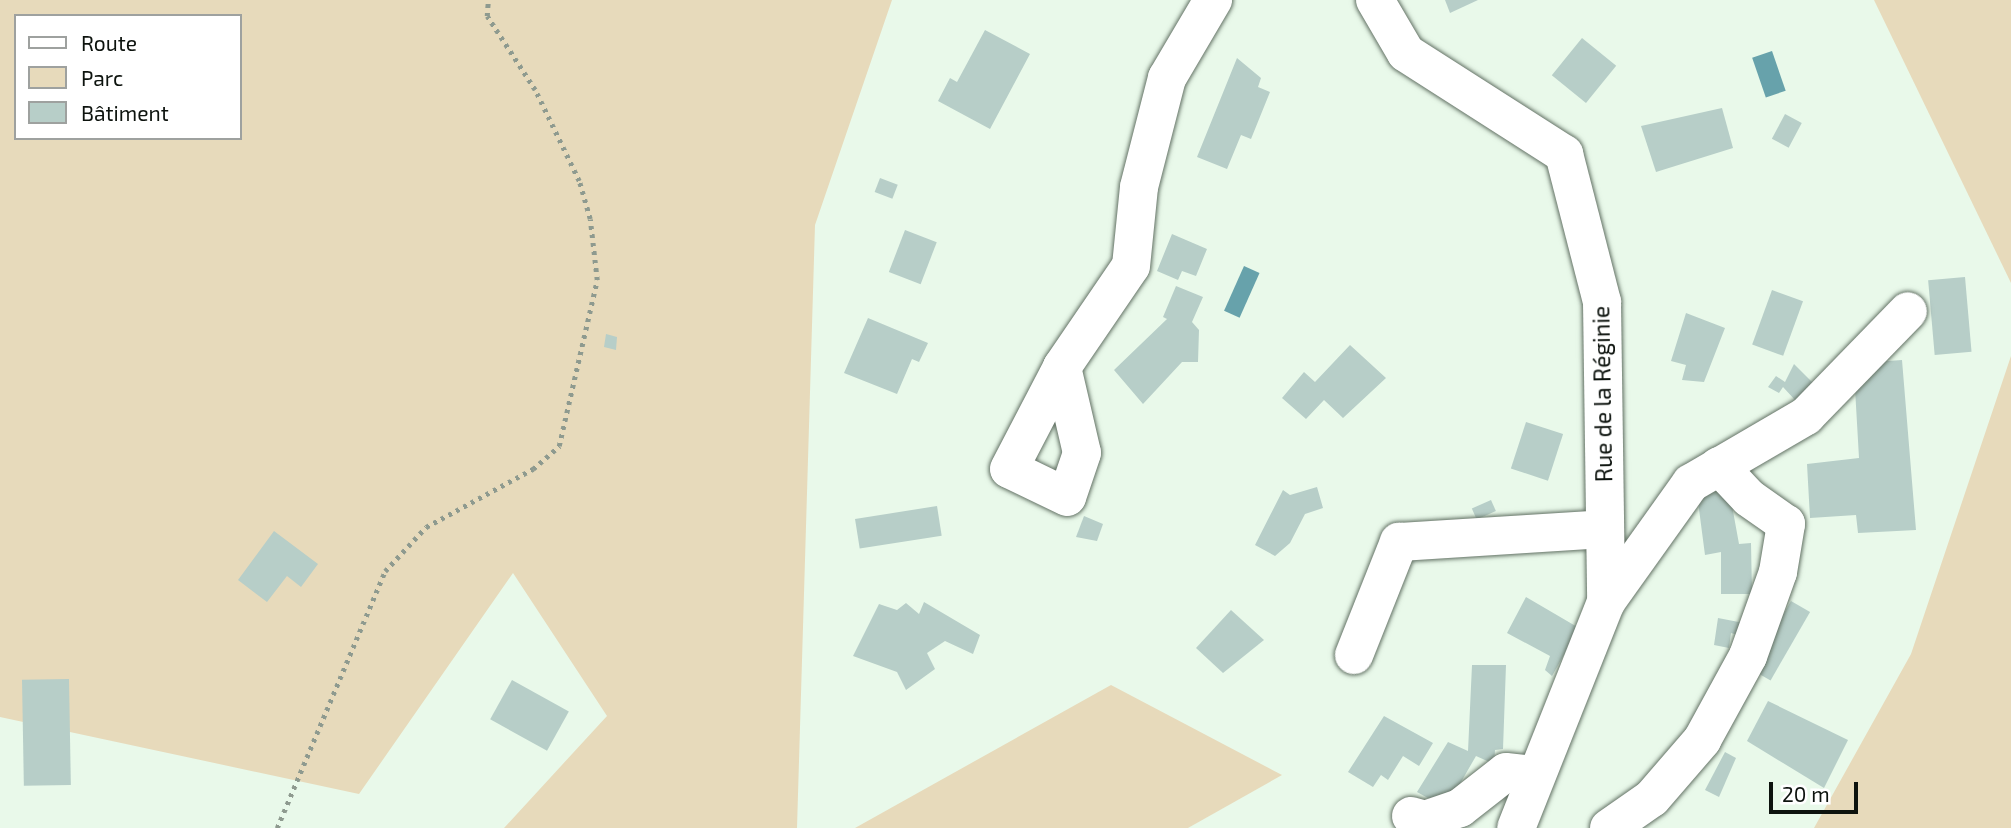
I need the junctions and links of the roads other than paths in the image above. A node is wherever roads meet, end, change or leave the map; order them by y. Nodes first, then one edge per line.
1 (1213, 0) edge
2 (1375, 0) edge
3 (1908, 312) dead end
4 (1062, 367) dead end
5 (1719, 466) junction
6 (1605, 529) junction
7 (1606, 602) junction
8 (1354, 655) dead end
9 (1533, 775) junction
10 (1411, 816) dead end
11 (1517, 828) edge
12 (1609, 828) edge

1 - 4 street
2 - 6 street, Rue de la Réginie
3 - 5 street
5 - 7 street
5 - 12 street
6 - 7 street, Rue de la Réginie
6 - 8 street
7 - 9 street, Rue de la Réginie
9 - 10 street
9 - 11 street, Rue de la Réginie

